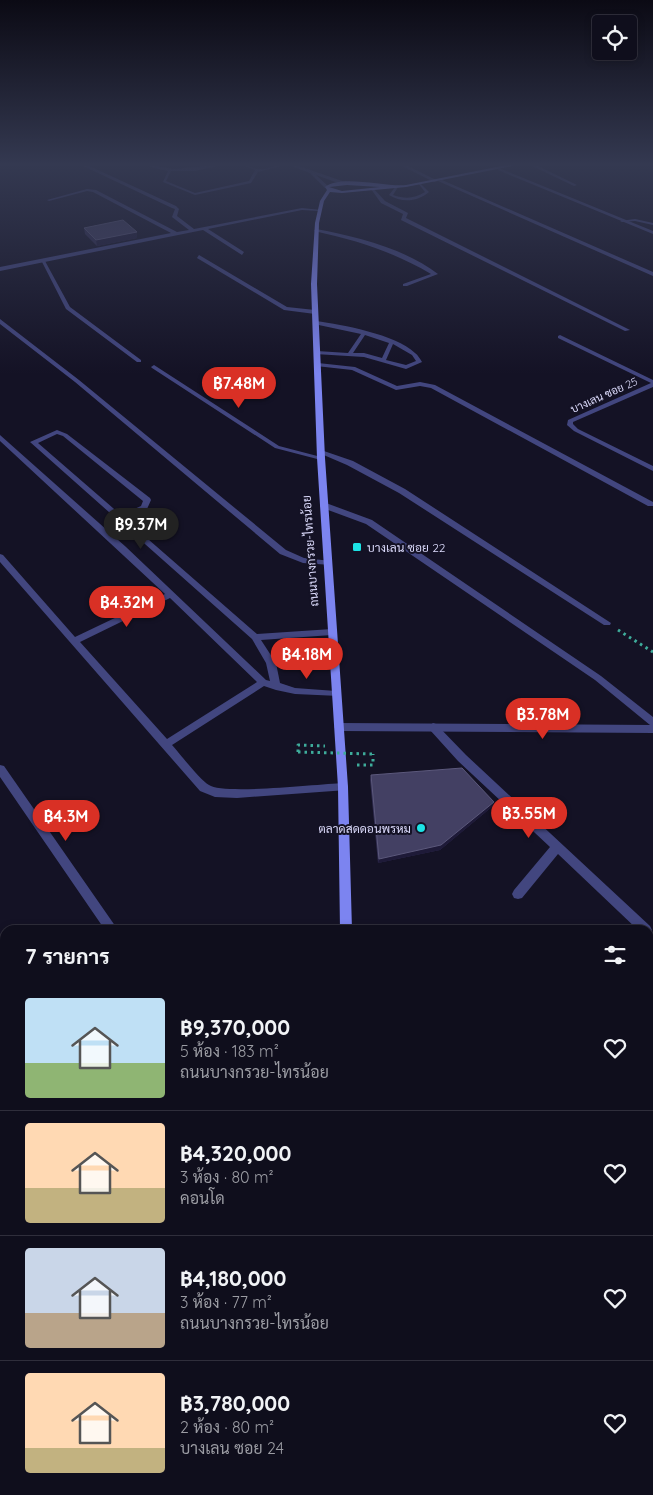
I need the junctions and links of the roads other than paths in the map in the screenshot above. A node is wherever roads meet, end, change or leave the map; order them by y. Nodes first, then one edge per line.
1 (176, 234) edge
2 (212, 234) edge
3 (316, 234) edge
4 (342, 234) edge
5 (433, 234) edge
6 (561, 234) edge
7 (242, 253) dead end
8 (199, 257) dead end
9 (43, 261) junction
10 (0, 269) edge
11 (653, 274) edge
12 (405, 285) dead end
13 (315, 312) junction
14 (0, 321) edge
15 (316, 323) junction
16 (627, 330) dead end
17 (364, 333) junction
18 (560, 337) dead end
19 (391, 343) junction
20 (317, 353) junction
21 (350, 353) junction
22 (138, 361) dead end
23 (382, 361) junction
24 (318, 365) junction
25 (154, 367) dead end
26 (653, 383) edge
27 (0, 437) edge
28 (321, 455) junction
29 (653, 469) edge
30 (651, 504) dead end
31 (323, 505) junction
32 (121, 518) junction
33 (0, 556) edge
34 (328, 563) junction
35 (171, 594) junction
36 (607, 623) road end
37 (332, 632) junction
38 (255, 637) junction
39 (74, 641) junction
40 (263, 682) junction
41 (276, 687) junction
42 (336, 694) junction
43 (653, 722) edge
44 (339, 727) junction
45 (433, 727) junction
46 (653, 729) edge
47 (165, 745) junction
48 (0, 769) edge
49 (343, 787) junction
50 (557, 847) junction
51 (518, 894) dead end
52 (109, 925) edge
53 (348, 925) edge
54 (641, 925) edge

1 - 9 street
2 - 7 street
3 - 13 main road, ถนนบางกรวย-ไทรน้อย
4 - 12 street
5 - 16 street
6 - 11 street
8 - 13 street
9 - 10 street
9 - 22 lane
13 - 15 main road, ถนนบางกรวย-ไทรน้อย
14 - 34 street
15 - 17 lane
15 - 20 main road, ถนนบางกรวย-ไทรน้อย
17 - 19 lane
17 - 21 lane
18 - 26 street
19 - 23 lane
19 - 23 lane
20 - 21 lane
20 - 24 main road, ถนนบางกรวย-ไทรน้อย
21 - 23 lane
24 - 28 main road, ถนนบางกรวย-ไทรน้อย
24 - 30 street
25 - 28 street
26 - 29 street, บางเลน ซอย 25
27 - 35 street
28 - 31 main road, ถนนบางกรวย-ไทรน้อย
28 - 36 street
31 - 34 main road, ถนนบางกรวย-ไทรน้อย
31 - 43 street
32 - 32 street
32 - 38 street
33 - 39 street
34 - 37 main road, ถนนบางกรวย-ไทรน้อย
35 - 39 street
35 - 40 street
37 - 38 street
37 - 42 main road, ถนนบางกรวย-ไทรน้อย
38 - 41 street
39 - 47 street
40 - 41 street
40 - 47 street
41 - 42 street
42 - 44 main road, ถนนบางกรวย-ไทรน้อย
44 - 45 street
44 - 49 main road, ถนนบางกรวย-ไทรน้อย
45 - 46 street
45 - 50 street
47 - 49 street
48 - 52 street
49 - 53 main road, ถนนบางกรวย-ไทรน้อย
50 - 51 street
50 - 54 street

